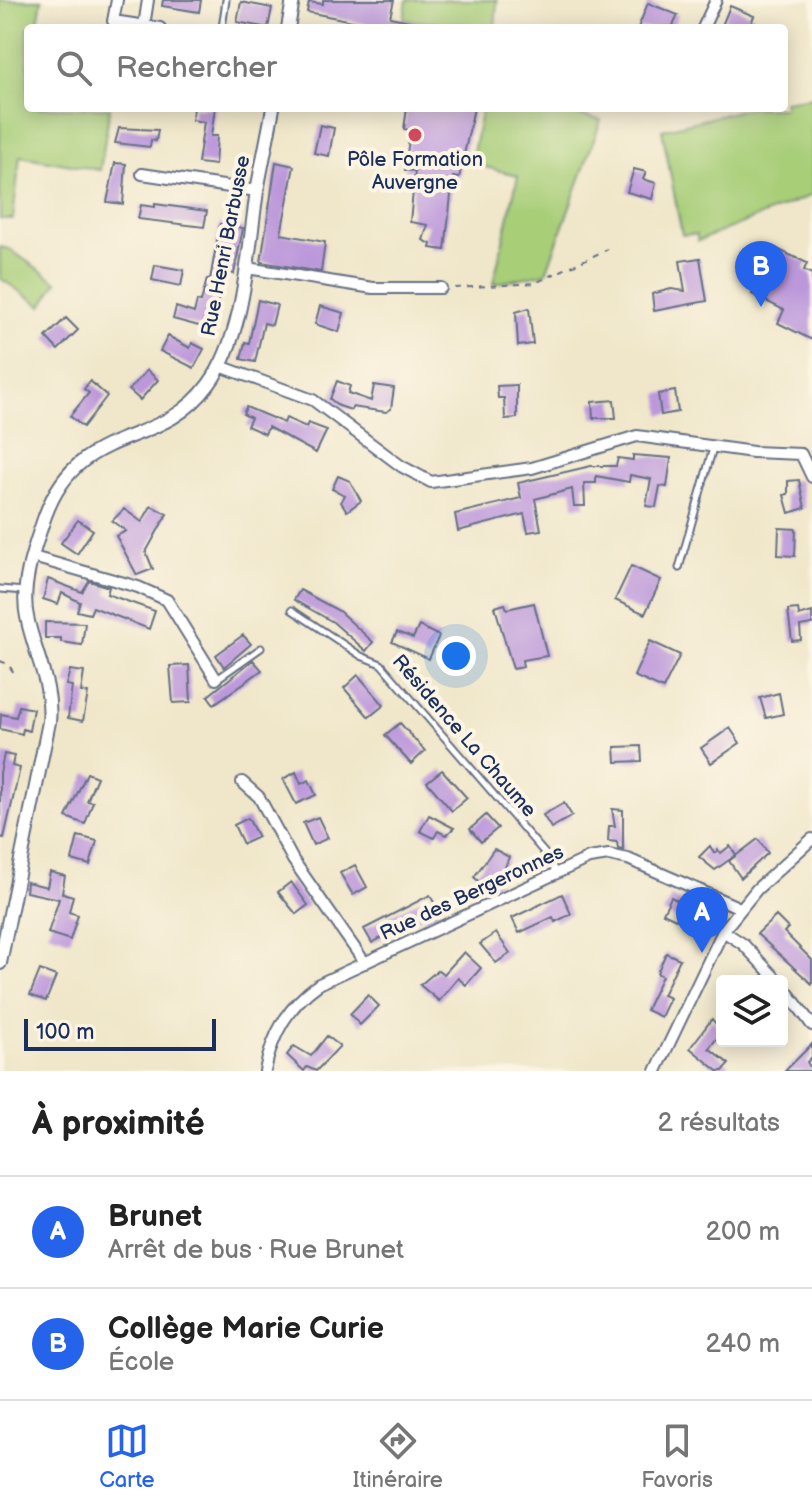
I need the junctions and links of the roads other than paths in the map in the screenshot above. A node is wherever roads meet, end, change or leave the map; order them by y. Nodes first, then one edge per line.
1 (117, 0) edge
2 (148, 0) edge
3 (226, 0) edge
4 (293, 0) edge
5 (716, 0) edge
6 (132, 24) edge
7 (144, 24) edge
8 (223, 24) edge
9 (289, 24) edge
10 (705, 24) edge
11 (272, 112) edge
12 (142, 174) dead end
13 (257, 191) junction
14 (247, 268) junction
15 (441, 288) road end
16 (220, 366) junction
17 (812, 445) edge
18 (713, 447) junction
19 (801, 454) junction
20 (812, 477) edge
21 (33, 557) junction
22 (679, 568) dead end
23 (0, 589) edge
24 (26, 591) junction
25 (292, 610) dead end
26 (261, 648) dead end
27 (216, 679) joint
28 (242, 782) dead end
29 (810, 845) edge
30 (556, 874) junction
31 (740, 908) junction
32 (723, 931) junction
33 (0, 963) edge
34 (365, 963) junction
35 (772, 975) edge
36 (788, 993) edge
37 (812, 1025) edge
38 (265, 1071) edge
39 (656, 1071) edge

1 - 6 street
2 - 7 street
3 - 8 lane
4 - 9 street
5 - 10 street
11 - 13 street, Rue Henri Barbusse
12 - 13 street
13 - 14 street, Rue Henri Barbusse
14 - 15 street
14 - 16 street, Rue Henri Barbusse
16 - 18 street
16 - 21 street, Rue Henri Barbusse
17 - 19 street
18 - 19 street
18 - 22 lane
19 - 20 street
21 - 24 street, Rue Henri Barbusse
21 - 27 street
23 - 24 lane
24 - 33 street, Rue Henri Barbusse
25 - 30 lane, Résidence La Chaume
26 - 27 lane
28 - 34 street
29 - 31 street
30 - 31 street, Rue des Bergeronnes
30 - 34 street, Rue des Bergeronnes
31 - 32 street
32 - 35 street
32 - 39 street
34 - 38 street, Rue des Bergeronnes
36 - 37 street

